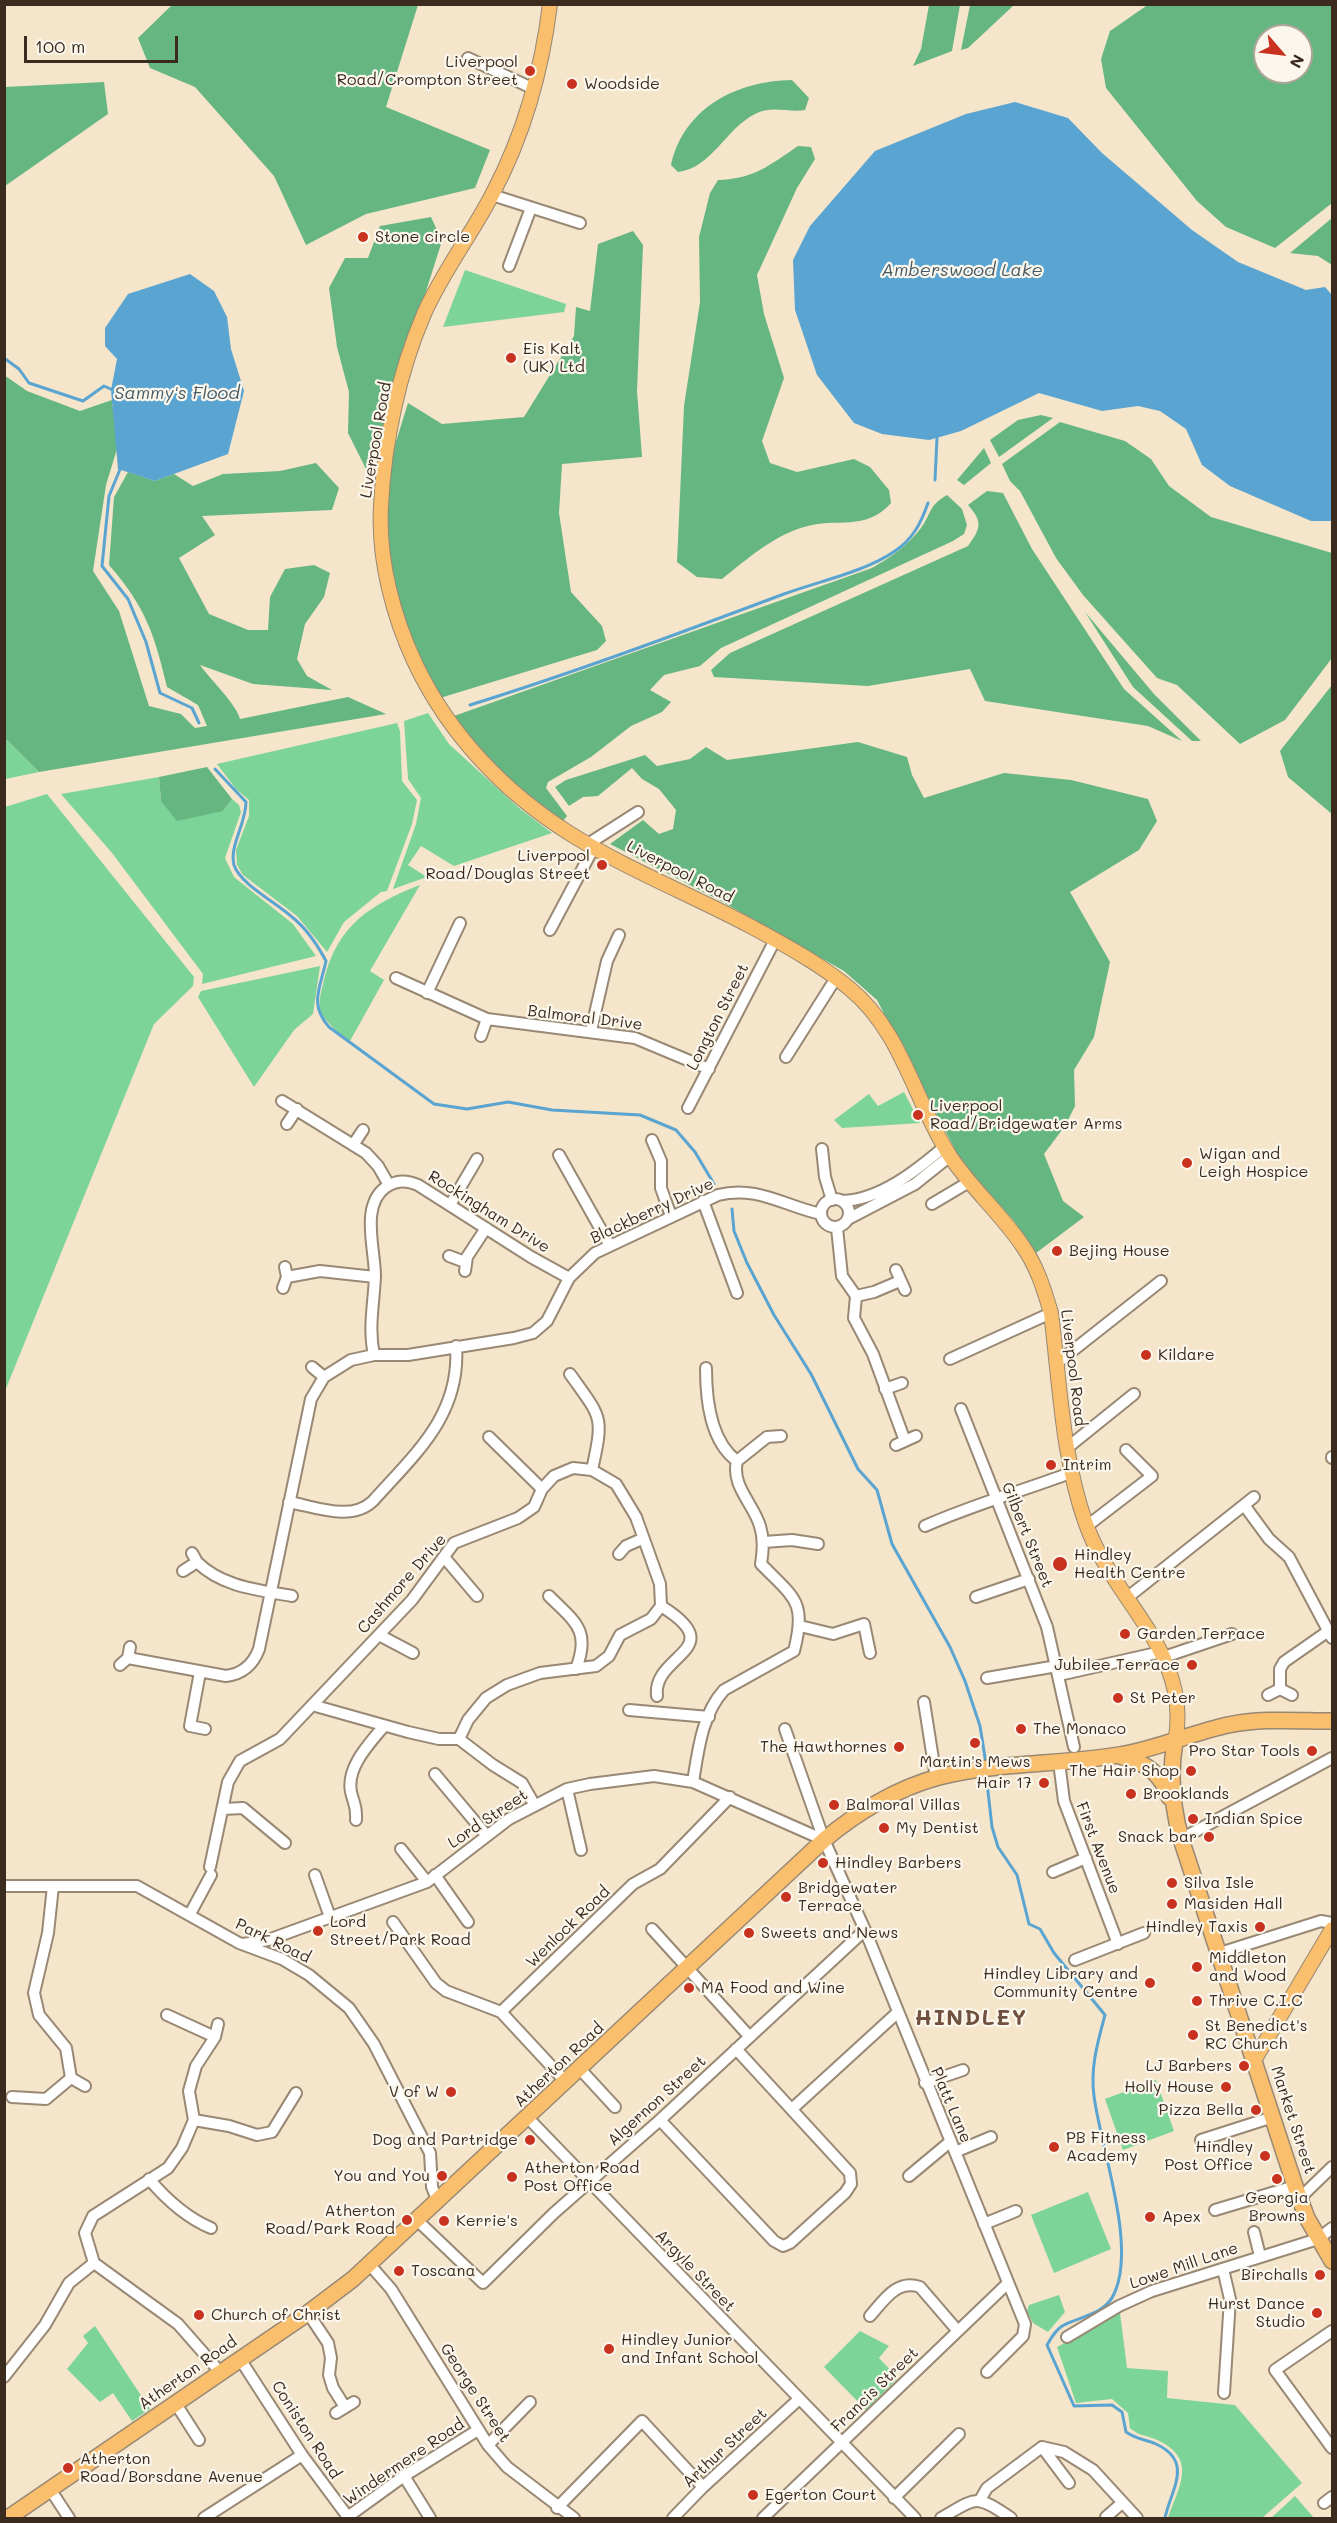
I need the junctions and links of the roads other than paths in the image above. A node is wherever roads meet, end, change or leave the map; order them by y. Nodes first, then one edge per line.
1 (550, 4) edge
2 (468, 58) dead end
3 (534, 89) junction
4 (492, 195) junction
5 (531, 208) junction
6 (580, 223) dead end
7 (509, 266) dead end
8 (638, 812) dead end
9 (591, 845) junction
10 (460, 923) dead end
11 (550, 930) dead end
12 (619, 935) dead end
13 (775, 940) junction
14 (396, 978) dead end
15 (836, 978) junction
16 (427, 993) junction
17 (487, 1019) junction
18 (591, 1031) junction
19 (482, 1036) dead end
20 (786, 1057) dead end
21 (709, 1069) junction
22 (282, 1101) dead end
23 (688, 1108) dead end
24 (297, 1109) junction
25 (288, 1124) dead end
26 (363, 1130) dead end
27 (652, 1140) dead end
28 (353, 1145) junction
29 (822, 1149) dead end
30 (947, 1151) junction
31 (559, 1155) dead end
32 (477, 1159) dead end
33 (969, 1182) junction
34 (389, 1185) junction
35 (837, 1200) junction
36 (703, 1201) junction
37 (450, 1204) junction
38 (932, 1204) dead end
39 (820, 1214) junction
40 (671, 1216) junction
41 (848, 1219) junction
42 (486, 1228) junction
43 (837, 1228) junction
44 (609, 1244) junction
45 (449, 1256) dead end
46 (285, 1277) dead end
47 (375, 1277) junction
48 (568, 1278) junction
49 (900, 1280) dead end
50 (1161, 1281) dead end
51 (737, 1293) dead end
52 (856, 1296) junction
53 (1051, 1313) junction
54 (456, 1346) junction
55 (374, 1355) junction
56 (950, 1359) dead end
57 (1057, 1363) junction
58 (312, 1367) dead end
59 (706, 1368) dead end
60 (570, 1374) dead end
61 (324, 1377) junction
62 (902, 1383) dead end
63 (885, 1389) junction
64 (1134, 1395) dead end
65 (961, 1409) dead end
66 (780, 1436) dead end
67 (489, 1437) dead end
68 (906, 1441) dead end
69 (1067, 1448) junction
70 (1126, 1450) dead end
71 (737, 1461) junction
72 (592, 1470) junction
73 (1070, 1473) junction
74 (542, 1489) junction
75 (1254, 1497) dead end
76 (997, 1500) junction
77 (289, 1502) junction
78 (1244, 1505) junction
79 (925, 1526) dead end
80 (1087, 1526) junction
81 (642, 1539) junction
82 (764, 1542) junction
83 (818, 1544) dead end
84 (619, 1554) dead end
85 (444, 1557) junction
86 (183, 1571) dead end
87 (1029, 1579) junction
88 (270, 1592) junction
89 (292, 1596) dead end
90 (477, 1596) dead end
91 (549, 1596) dead end
92 (1128, 1597) junction
93 (976, 1598) dead end
94 (661, 1606) junction
95 (800, 1626) junction
96 (1232, 1634) dead end
97 (379, 1635) junction
98 (1330, 1635) edge
99 (413, 1653) dead end
100 (870, 1653) dead end
101 (1163, 1655) junction
102 (126, 1656) dead end
103 (576, 1669) junction
104 (1058, 1670) junction
105 (200, 1672) junction
106 (987, 1677) dead end
107 (1280, 1689) junction
108 (1268, 1695) dead end
109 (1292, 1695) dead end
110 (657, 1696) dead end
111 (924, 1702) dead end
112 (312, 1705) junction
113 (629, 1710) dead end
114 (709, 1717) junction
115 (1332, 1721) edge
116 (384, 1726) junction
117 (205, 1729) dead end
118 (785, 1729) dead end
119 (459, 1739) junction
120 (1175, 1742) junction
121 (1074, 1746) dead end
122 (1117, 1756) junction
123 (1332, 1758) edge
124 (1059, 1762) junction
125 (435, 1774) dead end
126 (936, 1778) junction
127 (693, 1782) junction
128 (567, 1789) junction
129 (730, 1797) junction
130 (534, 1804) junction
131 (223, 1809) junction
132 (1172, 1809) junction
133 (356, 1820) dead end
134 (487, 1836) junction
135 (1181, 1839) junction
136 (824, 1840) junction
137 (285, 1843) dead end
138 (401, 1849) dead end
139 (581, 1850) dead end
140 (1086, 1858) junction
141 (1053, 1872) dead end
142 (315, 1875) dead end
143 (431, 1878) junction
144 (4, 1886) edge
145 (53, 1886) junction
146 (190, 1914) junction
147 (330, 1917) junction
148 (393, 1922) dead end
149 (468, 1922) dead end
150 (1332, 1923) edge
151 (652, 1929) dead end
152 (1332, 1929) edge
153 (865, 1930) junction
154 (1144, 1933) dead end
155 (243, 1944) junction
156 (1118, 1944) junction
157 (1220, 1953) junction
158 (1075, 1960) dead end
159 (687, 1968) junction
160 (501, 2012) junction
161 (897, 2013) junction
162 (167, 2015) dead end
163 (218, 2025) dead end
164 (749, 2036) junction
165 (215, 2037) junction
166 (736, 2049) junction
167 (1255, 2059) junction
168 (580, 2069) junction
169 (963, 2070) dead end
170 (71, 2078) junction
171 (566, 2082) junction
172 (925, 2083) junction
173 (85, 2086) dead end
174 (296, 2093) dead end
175 (12, 2097) dead end
176 (615, 2107) dead end
177 (793, 2108) junction
178 (1273, 2117) junction
179 (528, 2118) junction
180 (194, 2120) junction
181 (660, 2120) junction
182 (992, 2137) dead end
183 (1201, 2140) dead end
184 (953, 2146) junction
185 (1332, 2168) edge
186 (909, 2176) dead end
187 (149, 2179) junction
188 (588, 2182) junction
189 (1298, 2192) junction
190 (438, 2202) junction
191 (1215, 2210) dead end
192 (1016, 2211) dead end
193 (418, 2220) junction
194 (984, 2224) junction
195 (212, 2228) dead end
196 (1332, 2228) edge
197 (1254, 2232) dead end
198 (1318, 2239) junction
199 (1260, 2256) junction
200 (1332, 2261) edge
201 (94, 2263) junction
202 (370, 2265) junction
203 (1223, 2269) junction
204 (1007, 2284) junction
205 (308, 2313) junction
206 (870, 2316) dead end
207 (957, 2330) junction
208 (1332, 2331) edge
209 (1067, 2337) dead end
210 (240, 2359) junction
211 (987, 2372) dead end
212 (221, 2373) junction
213 (4, 2377) edge
214 (1224, 2393) dead end
215 (798, 2400) junction
216 (530, 2402) dead end
217 (176, 2404) junction
218 (345, 2407) dead end
219 (478, 2430) junction
220 (958, 2434) dead end
221 (199, 2440) dead end
222 (488, 2445) junction
223 (841, 2445) junction
224 (1042, 2447) junction
225 (1332, 2448) edge
226 (302, 2455) junction
227 (404, 2476) junction
228 (1069, 2483) dead end
229 (703, 2487) junction
230 (50, 2489) junction
231 (894, 2498) junction
232 (980, 2500) junction
233 (1122, 2503) junction
234 (557, 2508) junction
235 (1106, 2517) dead end
236 (8, 2518) edge
237 (69, 2518) edge
238 (204, 2518) edge
239 (347, 2518) edge
240 (430, 2518) edge
241 (574, 2518) edge
242 (673, 2518) edge
243 (763, 2518) edge
244 (915, 2518) edge
245 (941, 2518) edge
246 (1011, 2518) edge
247 (1137, 2518) edge

1 - 3 main road, Liverpool Road
2 - 3 street
3 - 4 main road, Liverpool Road
4 - 5 street
4 - 9 main road, Liverpool Road
5 - 6 street
5 - 7 street
8 - 9 street
9 - 11 street
9 - 13 main road, Liverpool Road
10 - 16 street
12 - 18 street
13 - 15 main road, Liverpool Road
13 - 21 street, Longton Street
14 - 16 street, Balmoral Drive
15 - 20 street
15 - 30 main road, Liverpool Road
16 - 17 street, Balmoral Drive
17 - 18 street, Balmoral Drive
17 - 19 street
18 - 21 street, Balmoral Drive
21 - 23 street, Longton Street
22 - 24 street
24 - 25 street
24 - 28 street
26 - 28 street
27 - 40 street
28 - 34 street
29 - 35 street
30 - 33 main road, Liverpool Road
30 - 35 street
30 - 41 street
31 - 44 street
32 - 37 street
33 - 38 street
33 - 53 main road, Liverpool Road
34 - 37 street, Rockingham Drive
34 - 47 street
35 - 39 street
35 - 41 street
36 - 39 street, Blackberry Drive
36 - 40 street, Blackberry Drive
36 - 51 street
37 - 42 street, Rockingham Drive
39 - 43 street
40 - 44 street, Blackberry Drive
41 - 43 street
42 - 45 street
42 - 48 street, Rockingham Drive
43 - 52 street
44 - 48 street, Blackberry Drive
46 - 47 street
47 - 55 street
48 - 54 street, Blackberry Drive
49 - 52 street
50 - 57 street
52 - 63 street
53 - 56 street
53 - 57 main road, Liverpool Road
54 - 55 street, Blackberry Drive
54 - 77 street
55 - 61 street, Blackberry Drive
57 - 69 main road, Liverpool Road
58 - 61 street
59 - 71 street
60 - 72 street
61 - 77 street
62 - 63 street
63 - 68 street
64 - 69 street
65 - 76 street, Gilbert Street
66 - 71 street
67 - 74 street
69 - 73 main road, Liverpool Road
70 - 80 street
71 - 82 street
72 - 74 street, Cashmore Drive
72 - 81 street
73 - 76 street
73 - 80 main road, Liverpool Road
74 - 85 street, Cashmore Drive
75 - 78 street
76 - 79 street
76 - 87 street, Gilbert Street
77 - 88 street
78 - 92 street
78 - 98 street
80 - 92 main road, Liverpool Road
81 - 84 street
81 - 94 street
82 - 83 street
82 - 95 street
85 - 90 street
85 - 97 street, Cashmore Drive
86 - 88 street
87 - 93 street
87 - 104 street, Gilbert Street
88 - 89 street
88 - 105 street
91 - 103 street
92 - 101 main road, Liverpool Road
94 - 103 street
94 - 110 street
95 - 100 street
95 - 114 street
96 - 101 street
97 - 99 street
97 - 112 street, Cashmore Drive
98 - 107 street
101 - 104 street
101 - 120 main road, Liverpool Road
102 - 105 street
103 - 119 street
104 - 106 street
104 - 121 street, Gilbert Street
105 - 117 street
107 - 108 street
107 - 109 street
111 - 126 street
112 - 116 street
112 - 131 street, Cashmore Drive
113 - 114 street
114 - 127 street
115 - 120 highway, Atherton Road
116 - 119 street
116 - 133 street
118 - 136 street, Platt Lane
119 - 130 street
120 - 122 highway, Atherton Road
120 - 132 highway, Market Street
122 - 124 highway, Atherton Road
122 - 132 highway
123 - 135 street
124 - 126 highway, Atherton Road
124 - 140 street, First Avenue
125 - 134 street
126 - 136 highway, Atherton Road
127 - 128 street, Lord Street
127 - 129 street, Lord Street
128 - 130 street, Lord Street
128 - 139 street
129 - 136 street, Lord Street
129 - 160 street, Wenlock Road
130 - 134 street, Lord Street
131 - 137 street
131 - 146 street, Cashmore Drive
132 - 135 highway, Market Street
134 - 143 street, Lord Street
135 - 157 highway, Market Street
136 - 153 street, Platt Lane
136 - 159 highway, Atherton Road
138 - 143 street
140 - 141 street
140 - 156 street, First Avenue
142 - 147 street
143 - 147 street, Lord Street
143 - 149 street
144 - 145 street, Park Road
145 - 146 street, Park Road
145 - 170 street
146 - 155 street, Park Road
147 - 155 street, Lord Street
148 - 160 street
150 - 157 street
151 - 159 street
152 - 167 main road
153 - 161 street, Platt Lane
153 - 164 street, Algernon Street
154 - 156 street
155 - 190 street, Park Road
156 - 158 street
157 - 167 highway, Market Street
159 - 164 street
159 - 168 highway, Atherton Road
160 - 171 street
161 - 172 street, Platt Lane
161 - 177 street
162 - 165 street
163 - 165 street
164 - 166 street, Algernon Street
165 - 180 street
166 - 177 street
166 - 181 street, Algernon Street
167 - 178 highway, Market Street
168 - 171 highway, Atherton Road
168 - 176 street
169 - 172 street
170 - 173 street
170 - 175 street
171 - 179 highway, Atherton Road
172 - 184 street, Platt Lane
174 - 180 street
177 - 181 street
178 - 183 street
178 - 189 highway, Market Street
179 - 188 street, Argyle Street
179 - 190 highway, Atherton Road
180 - 187 street
181 - 188 street, Algernon Street
182 - 184 street
184 - 186 street
184 - 194 street, Platt Lane
185 - 189 street
187 - 195 street
187 - 201 street
188 - 193 street, Algernon Street
188 - 215 street, Argyle Street
189 - 191 street
189 - 198 highway, Market Street
190 - 193 highway, Atherton Road
192 - 194 street
193 - 202 highway, Atherton Road
194 - 204 street, Platt Lane
196 - 198 street
197 - 199 street
198 - 199 street, Lowe Mill Lane
198 - 200 highway, Market Street
199 - 203 street, Lowe Mill Lane
201 - 212 street
201 - 213 street
202 - 205 highway, Atherton Road
202 - 219 street, George Street
203 - 209 street, Lowe Mill Lane
203 - 214 street
204 - 207 street, Francis Street
204 - 211 street, Platt Lane
205 - 210 highway, Atherton Road
205 - 218 street
206 - 207 street
207 - 223 street, Francis Street
208 - 225 street
210 - 212 highway, Atherton Road
210 - 226 street, Coniston Road
212 - 217 highway, Atherton Road
215 - 223 street, Argyle Street
215 - 229 street, Arthur Street
216 - 222 street
217 - 221 street
217 - 230 highway, Atherton Road
219 - 222 street, George Street
219 - 227 street, Windermere Road
220 - 231 street
222 - 234 street, George Street
223 - 231 street, Argyle Street
223 - 243 street, Francis Street
224 - 228 street
224 - 232 street
224 - 233 street
226 - 238 street
226 - 239 street, Coniston Road
227 - 239 street, Windermere Road
227 - 240 street
229 - 234 street
229 - 242 street, Arthur Street
230 - 236 highway, Atherton Road
230 - 237 street
231 - 244 street, Argyle Street
232 - 245 street
232 - 246 street
233 - 235 street
233 - 247 street
234 - 241 street, George Street

